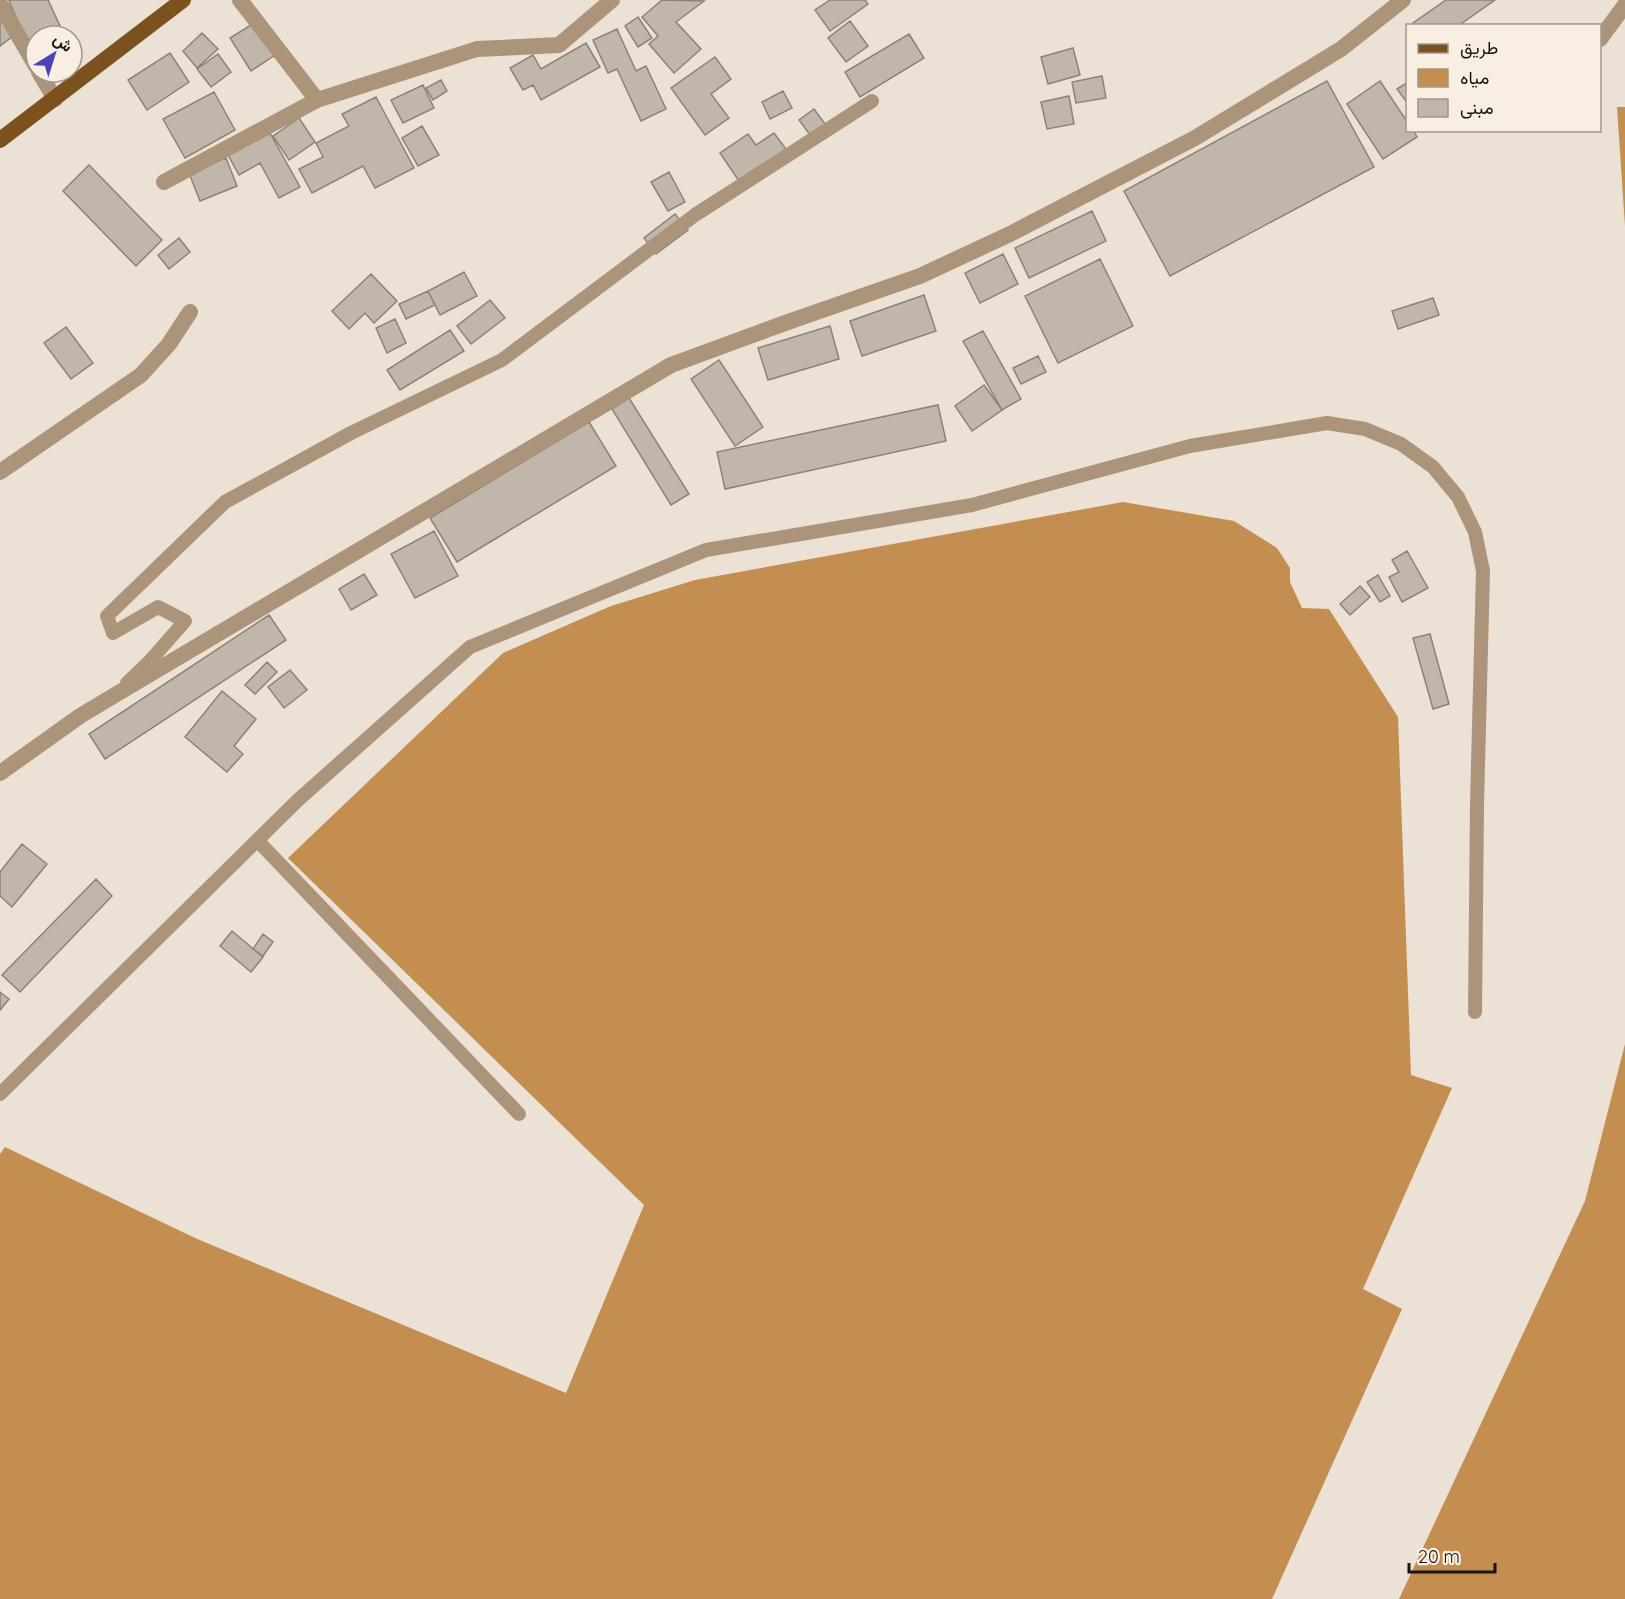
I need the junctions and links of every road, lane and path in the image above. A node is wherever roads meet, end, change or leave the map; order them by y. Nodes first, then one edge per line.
1 (183, 0) edge
2 (240, 0) edge
3 (612, 0) edge
4 (1403, 0) edge
5 (0, 4) edge
6 (1625, 5) edge
7 (1601, 38) edge
8 (24, 45) edge
9 (46, 84) edge
10 (55, 99) junction
11 (317, 100) junction
12 (873, 101) dead end
13 (0, 140) edge
14 (164, 182) dead end
15 (190, 312) dead end
16 (0, 472) edge
17 (115, 695) junction
18 (0, 773) edge
19 (257, 840) junction
20 (1475, 1012) dead end
21 (0, 1094) edge
22 (519, 1114) dead end

1 - 10 main road
2 - 11 street
3 - 11 street
4 - 17 street
5 - 8 street
6 - 7 street
9 - 10 street
10 - 13 main road
11 - 14 street
12 - 17 lane
15 - 16 street
17 - 18 street
19 - 20 lane
19 - 21 lane
19 - 22 lane

